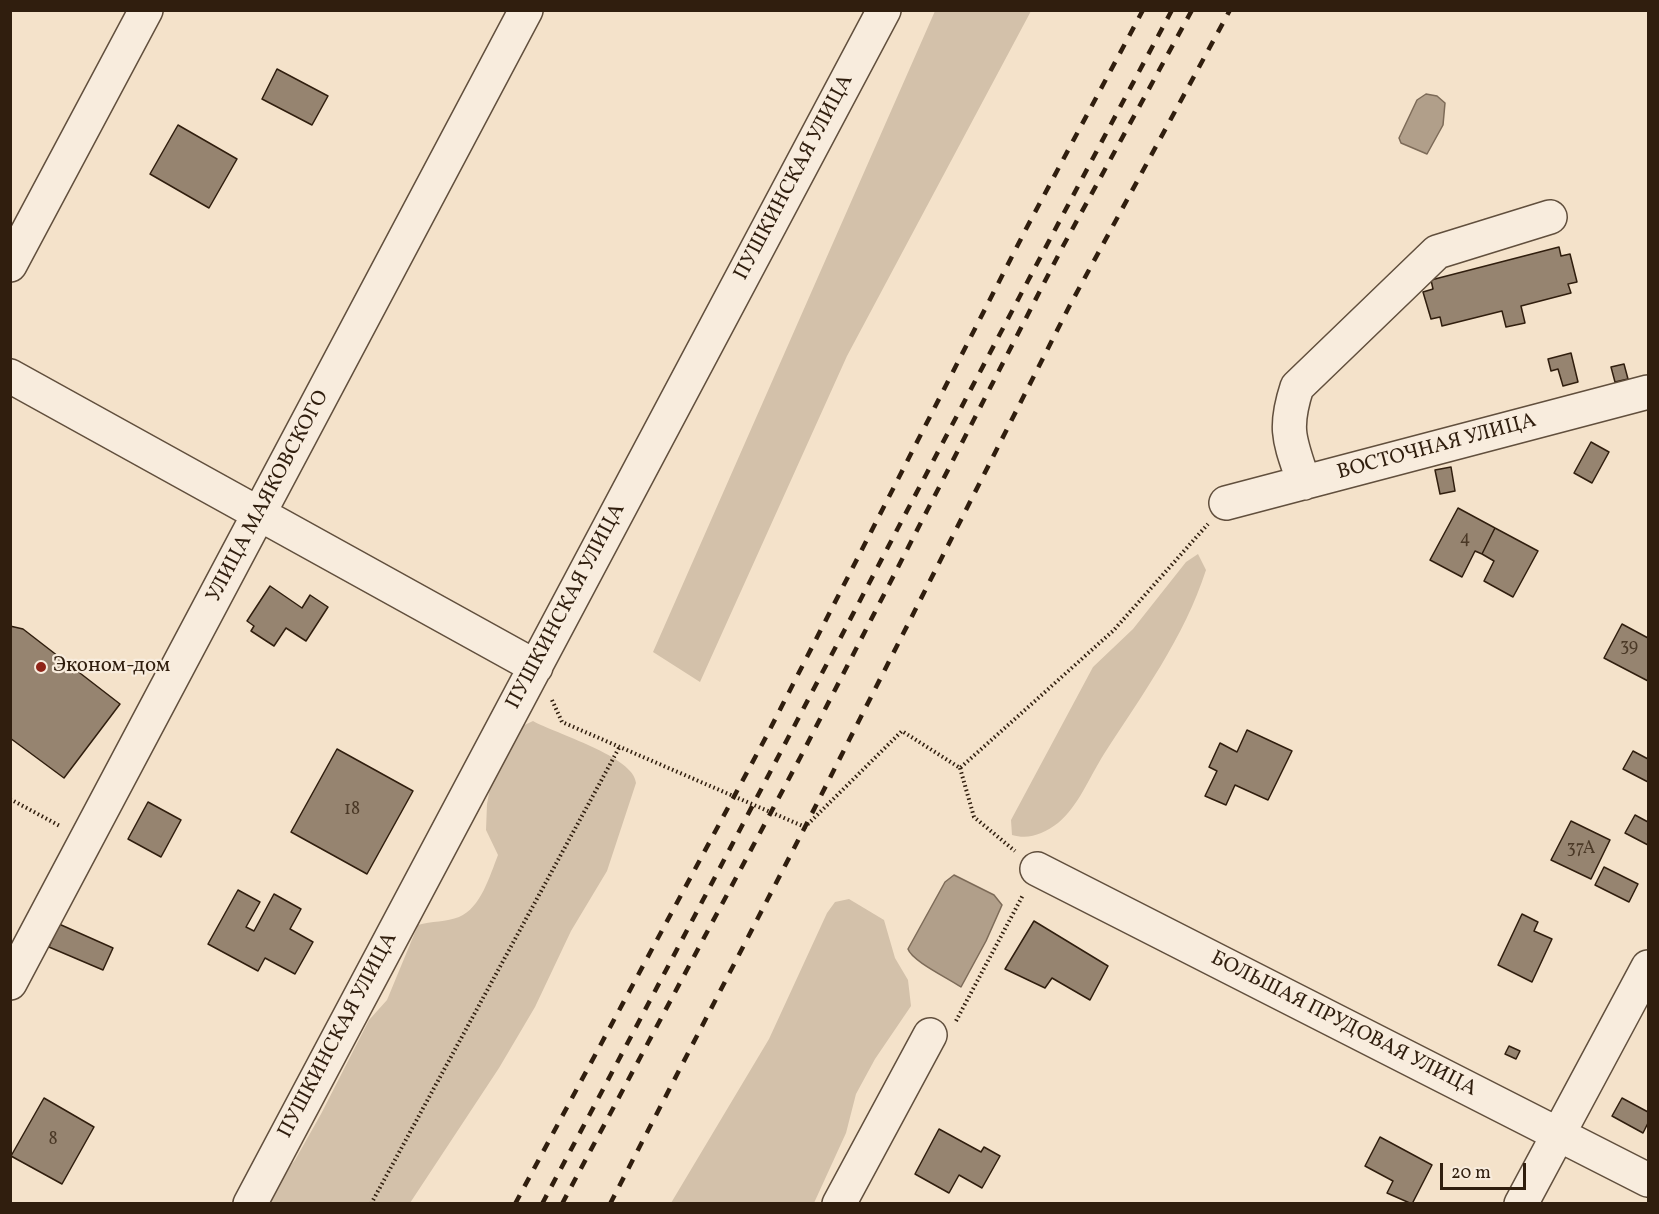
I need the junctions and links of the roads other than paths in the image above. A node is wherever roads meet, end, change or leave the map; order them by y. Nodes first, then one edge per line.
1 (146, 10) edge
2 (526, 10) edge
3 (884, 10) edge
4 (1550, 218) dead end
5 (10, 265) edge
6 (10, 376) edge
7 (1648, 392) edge
8 (1304, 483) junction
9 (1226, 503) road end
10 (260, 514) junction
11 (536, 666) junction
12 (1037, 869) road end
13 (1648, 967) edge
14 (10, 983) edge
15 (930, 1035) road end
16 (1558, 1135) junction
17 (1648, 1180) edge
18 (250, 1203) edge
19 (839, 1203) edge
20 (1521, 1203) edge

1 - 5 street
2 - 10 street, УЛИЦА МАЯКОВСКОГО
3 - 11 street, ПУШКИНСКАЯ УЛИЦА
4 - 8 street
6 - 10 street
7 - 8 street, ВОСТОЧНАЯ УЛИЦА
8 - 9 street, ВОСТОЧНАЯ УЛИЦА
10 - 11 street
10 - 14 street, УЛИЦА МАЯКОВСКОГО
11 - 18 street, ПУШКИНСКАЯ УЛИЦА
12 - 16 street, БОЛЬШАЯ ПРУДОВАЯ УЛИЦА
13 - 16 street
15 - 19 street
16 - 17 street, БОЛЬШАЯ ПРУДОВАЯ УЛИЦА
16 - 20 street

